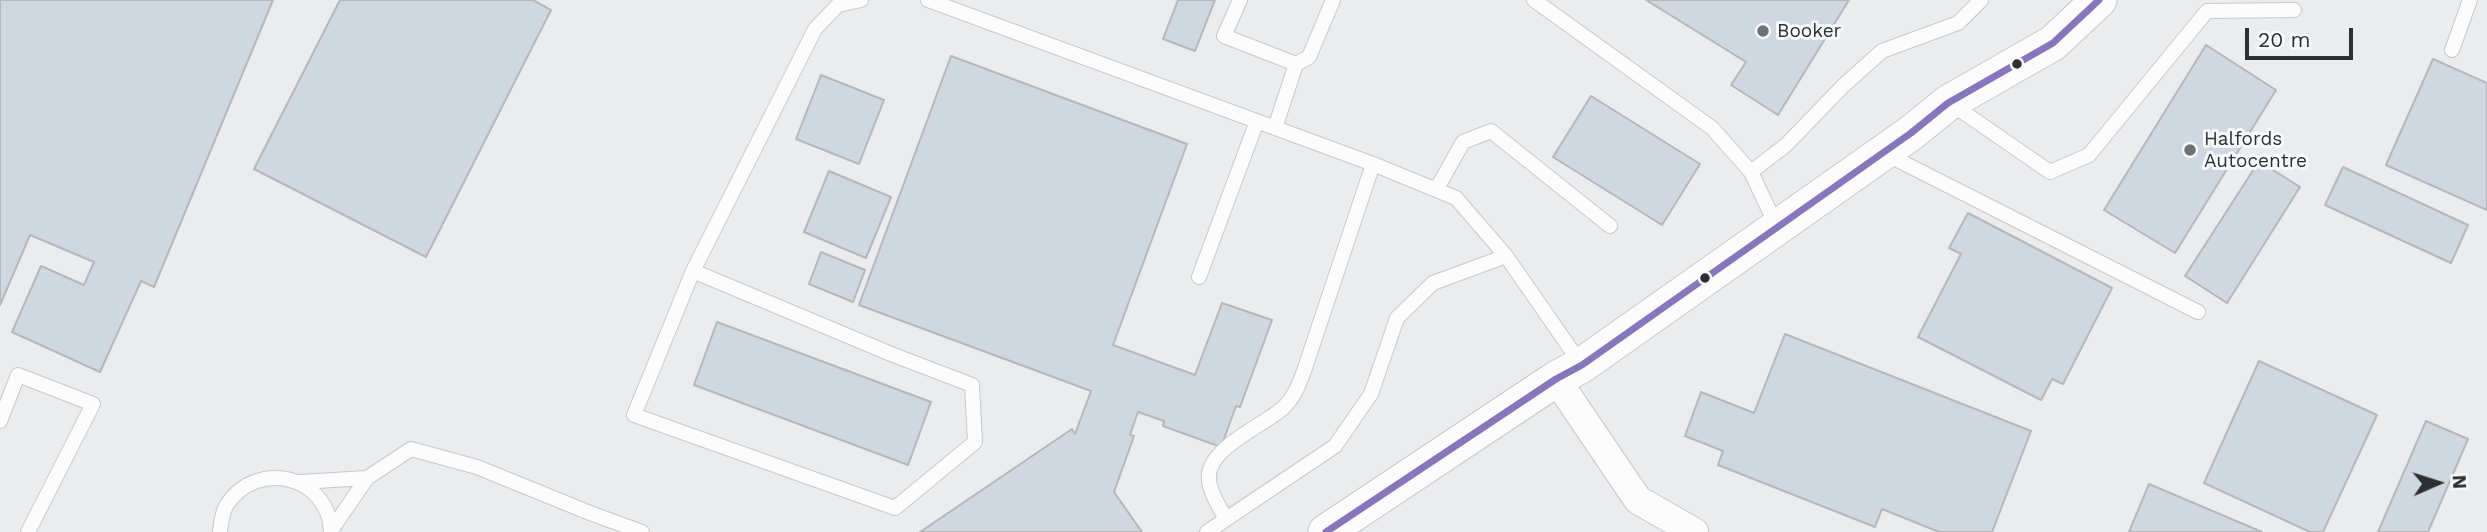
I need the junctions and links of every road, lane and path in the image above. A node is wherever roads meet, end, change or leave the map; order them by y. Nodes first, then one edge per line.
1 (861, 0) edge
2 (928, 0) edge
3 (1240, 0) edge
4 (1333, 0) edge
5 (1534, 0) edge
6 (1981, 0) edge
7 (2099, 0) edge
8 (2470, 0) edge
9 (2294, 10) dead end
10 (2452, 50) dead end
11 (1296, 64) junction
12 (1948, 103) junction
13 (1257, 121) junction
14 (1275, 128) junction
15 (1883, 152) junction
16 (1373, 164) junction
17 (1751, 172) junction
18 (1436, 190) junction
19 (1611, 226) dead end
20 (1777, 227) junction
21 (1506, 256) junction
22 (693, 271) junction
23 (1199, 277) dead end
24 (2198, 312) dead end
25 (1569, 372) junction
26 (0, 421) edge
27 (367, 478) junction
28 (300, 482) junction
29 (1226, 519) junction
30 (332, 531) edge
31 (28, 532) edge
32 (219, 532) edge
33 (642, 532) edge
34 (1207, 532) edge
35 (1326, 532) edge
36 (1694, 532) edge

1 - 22 lane
2 - 13 lane
3 - 11 lane
4 - 11 lane
5 - 17 lane
6 - 17 lane
7 - 12 street
8 - 10 lane
9 - 12 lane
11 - 14 lane
12 - 15 street
13 - 14 lane
13 - 23 lane
14 - 16 lane
15 - 20 street
15 - 24 lane
16 - 18 lane
16 - 29 lane
17 - 20 lane
18 - 19 lane
18 - 21 lane
20 - 25 street
21 - 25 lane
21 - 29 lane
22 - 22 lane
25 - 35 street
25 - 36 street
26 - 31 lane
27 - 28 lane
27 - 30 lane
27 - 33 lane
28 - 30 lane
28 - 32 lane
29 - 34 lane

